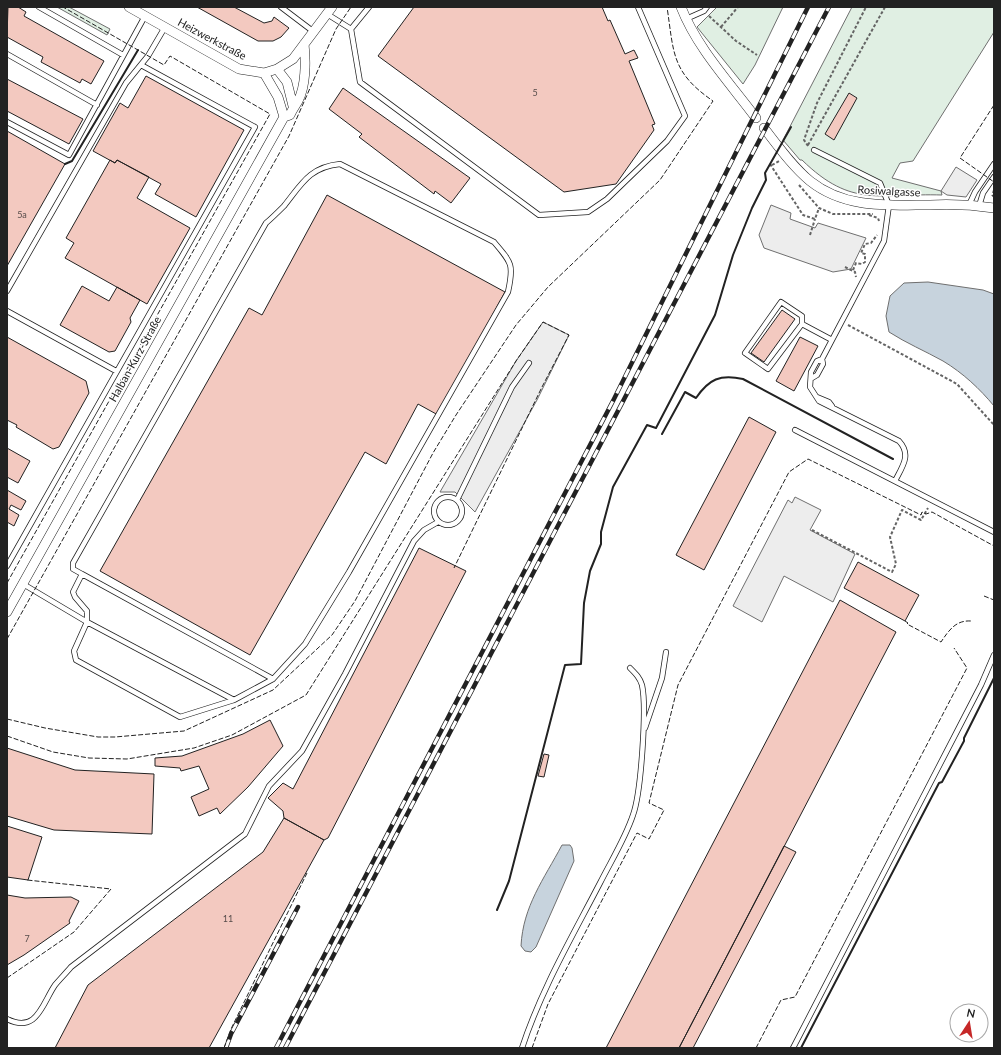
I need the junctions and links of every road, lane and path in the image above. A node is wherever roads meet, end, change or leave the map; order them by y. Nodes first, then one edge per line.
1 (39, 7) edge
2 (129, 7) edge
3 (281, 7) edge
4 (369, 7) edge
5 (638, 7) edge
6 (681, 7) edge
7 (738, 7) edge
8 (866, 7) edge
9 (885, 7) edge
10 (706, 9) edge
11 (329, 11) edge
12 (145, 16) junction
13 (686, 19) junction
14 (165, 27) junction
15 (721, 27) junction
16 (351, 29) junction
17 (314, 32) junction
18 (304, 44) junction
19 (7, 54) edge
20 (123, 55) junction
21 (756, 55) dead end
22 (141, 65) junction
23 (277, 69) junction
24 (264, 73) junction
25 (97, 104) junction
26 (293, 106) junction
27 (284, 117) junction
28 (756, 118) dead end
29 (7, 122) edge
30 (764, 128) dead end
31 (808, 145) junction
32 (814, 150) joint
33 (779, 161) dead end
34 (994, 164) edge
35 (994, 177) edge
36 (889, 205) junction
37 (969, 205) junction
38 (979, 206) junction
39 (819, 208) dead end
40 (994, 208) edge
41 (866, 214) dead end
42 (815, 219) junction
43 (880, 224) dead end
44 (879, 230) dead end
45 (810, 235) dead end
46 (846, 267) dead end
47 (853, 270) junction
48 (855, 279) dead end
49 (7, 291) edge
50 (7, 311) edge
51 (842, 321) junction
52 (802, 324) junction
53 (832, 340) junction
54 (529, 363) dead end
55 (116, 372) junction
56 (994, 425) edge
57 (795, 430) dead end
58 (895, 482) junction
59 (457, 500) junction
60 (928, 508) dead end
61 (438, 522) junction
62 (812, 530) dead end
63 (994, 532) edge
64 (7, 566) edge
65 (82, 574) junction
66 (23, 584) junction
67 (7, 612) edge
68 (87, 622) junction
69 (666, 652) dead end
70 (994, 655) edge
71 (630, 668) dead end
72 (273, 679) junction
73 (234, 700) junction
74 (643, 733) junction
75 (7, 1019) edge
76 (522, 1048) edge
77 (793, 1048) edge

1 - 20 lane
2 - 12 street, Heizwerkstraße
3 - 17 lane
4 - 16 lane
5 - 16 lane
6 - 13 street
7 - 15 path
8 - 31 path
9 - 31 path
10 - 13 lane
10 - 15 path
11 - 16 lane
11 - 17 street, Heizwerkstraße
12 - 14 street, Heizwerkstraße
12 - 20 lane
13 - 28 street
14 - 22 lane
14 - 24 street, Heizwerkstraße
15 - 21 path
17 - 18 street, Heizwerkstraße
18 - 23 street, Heizwerkstraße
18 - 26 street, Halban-Kurz-Straße
19 - 25 lane
20 - 25 lane
22 - 49 lane
22 - 55 lane
23 - 24 street, Heizwerkstraße
23 - 26 street
24 - 27 street
25 - 29 lane
26 - 27 street, Halban-Kurz-Straße
27 - 66 street, Halban-Kurz-Straße
30 - 36 street, Rosiwalgasse
31 - 32 path
32 - 36 lane
33 - 42 path
34 - 37 lane
35 - 38 lane
36 - 37 street, Rosiwalgasse
36 - 51 lane
37 - 38 street, Rosiwalgasse
38 - 40 street, Rosiwalgasse
39 - 42 path
41 - 43 path
42 - 45 path
44 - 47 path
46 - 47 path
47 - 48 path
50 - 55 lane
51 - 53 lane
51 - 56 path
52 - 52 lane
52 - 53 lane
53 - 58 lane
54 - 59 lane
55 - 64 lane
57 - 58 lane
58 - 63 lane
59 - 61 lane
59 - 61 lane
60 - 62 path
61 - 75 lane
65 - 68 lane
65 - 72 lane
65 - 72 lane
66 - 67 street, Halban-Kurz-Straße
66 - 68 lane
68 - 73 lane
68 - 73 lane
69 - 74 lane
70 - 77 lane
71 - 74 lane
72 - 73 lane
74 - 76 lane

